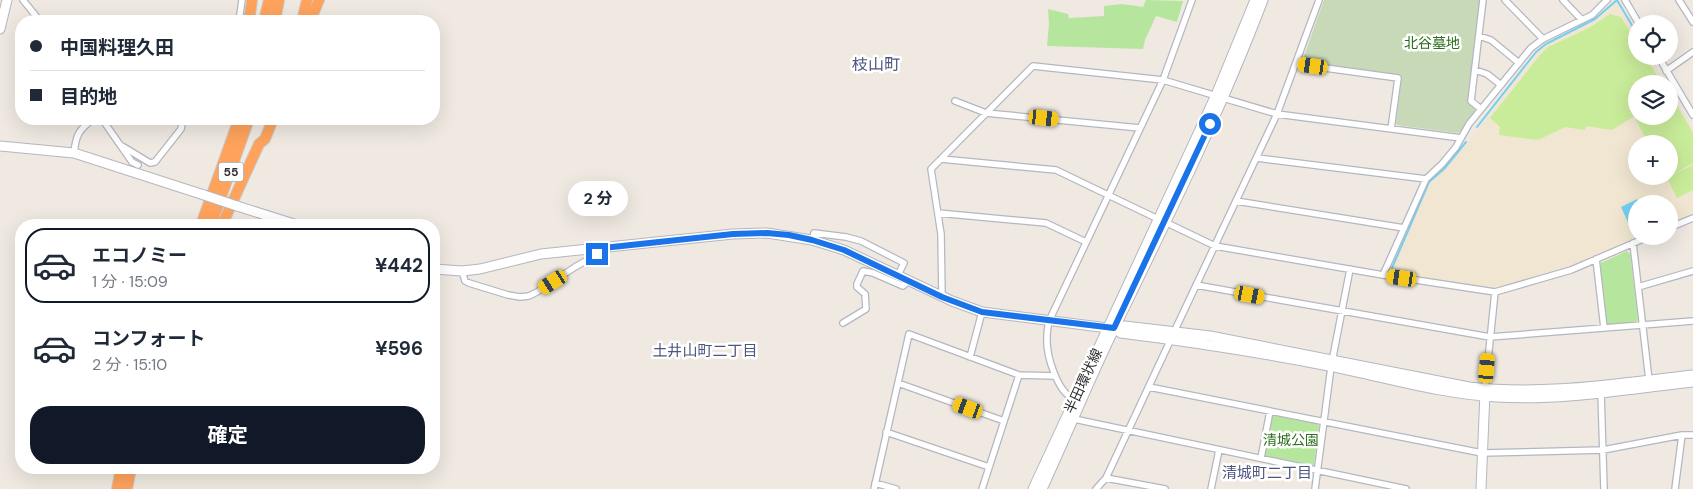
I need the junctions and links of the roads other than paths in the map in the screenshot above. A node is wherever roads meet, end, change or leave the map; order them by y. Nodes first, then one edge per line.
1 (7, 0) edge
2 (23, 0) edge
3 (242, 0) edge
4 (252, 0) edge
5 (269, 0) edge
6 (279, 0) edge
7 (307, 0) edge
8 (319, 0) edge
9 (1192, 0) edge
10 (1255, 0) edge
11 (1263, 0) edge
12 (1319, 0) edge
13 (1483, 0) edge
14 (1505, 0) edge
15 (1563, 0) edge
16 (1607, 0) edge
17 (1625, 0) edge
18 (1679, 0) edge
19 (35, 15) edge
20 (240, 15) edge
21 (250, 15) edge
22 (265, 15) edge
23 (276, 15) edge
24 (303, 15) edge
25 (313, 15) edge
26 (1634, 15) edge
27 (1582, 20) junction
28 (1693, 22) edge
29 (0, 29) edge
30 (1479, 36) junction
31 (1543, 39) junction
32 (1693, 52) edge
33 (1519, 63) junction
34 (1296, 64) junction
35 (1663, 65) edge
36 (1474, 70) junction
37 (1666, 70) junction
38 (1163, 80) junction
39 (1501, 85) junction
40 (1220, 96) junction
41 (956, 101) dead end
42 (1481, 109) junction
43 (986, 113) junction
44 (1277, 114) junction
45 (1693, 116) edge
46 (86, 125) edge
47 (106, 125) edge
48 (182, 125) edge
49 (230, 125) edge
50 (237, 125) edge
51 (247, 125) edge
52 (268, 125) edge
53 (1140, 128) junction
54 (1391, 129) junction
55 (1461, 138) junction
56 (0, 146) edge
57 (122, 146) junction
58 (74, 152) junction
59 (1257, 158) junction
60 (941, 159) junction
61 (138, 165) dead end
62 (219, 177) junction
63 (1426, 179) junction
64 (1108, 195) junction
65 (1236, 201) junction
66 (938, 213) junction
67 (1693, 218) edge
68 (203, 219) edge
69 (213, 219) edge
70 (225, 219) edge
71 (278, 219) edge
72 (1162, 220) junction
73 (1678, 224) edge
74 (1404, 228) junction
75 (812, 240) junction
76 (1086, 242) junction
77 (1628, 245) edge
78 (1633, 245) edge
79 (1215, 246) junction
80 (603, 248) junction
81 (1596, 259) junction
82 (440, 269) edge
83 (1350, 269) junction
84 (462, 271) junction
85 (1693, 271) edge
86 (1383, 275) junction
87 (898, 276) junction
88 (909, 281) junction
89 (1196, 286) junction
90 (1638, 287) junction
91 (1494, 292) junction
92 (942, 297) junction
93 (982, 312) junction
94 (1341, 312) junction
95 (1048, 321) junction
96 (1693, 321) edge
97 (843, 323) dead end
98 (1642, 325) junction
99 (1111, 328) junction
100 (1604, 328) junction
101 (1172, 336) junction
102 (1490, 337) junction
103 (970, 357) junction
104 (1332, 363) junction
105 (1019, 375) junction
106 (1693, 375) edge
107 (1055, 376) junction
108 (1649, 380) junction
109 (1693, 382) edge
110 (898, 383) junction
111 (1148, 387) junction
112 (1601, 392) junction
113 (1485, 393) junction
114 (1074, 400) junction
115 (1270, 411) junction
116 (1074, 420) junction
117 (1004, 421) junction
118 (1324, 421) junction
119 (1128, 431) junction
120 (886, 432) junction
121 (1693, 434) edge
122 (1682, 435) junction
123 (1219, 450) junction
124 (1603, 450) junction
125 (1482, 453) junction
126 (1260, 458) junction
127 (989, 467) junction
128 (1318, 471) junction
129 (120, 474) edge
130 (130, 474) edge
131 (1106, 478) junction
132 (1127, 483) junction
133 (874, 486) edge
134 (117, 489) edge
135 (127, 489) edge
136 (896, 489) edge
137 (982, 489) edge
138 (1033, 489) edge
139 (1042, 489) edge
140 (1096, 489) edge
141 (1133, 489) edge
142 (1165, 489) edge
143 (1212, 489) edge
144 (1315, 489) edge
145 (1406, 489) edge
146 (1481, 489) edge
147 (1604, 489) edge
148 (1675, 489) edge

1 - 29 street
2 - 19 street
3 - 20 street
4 - 21 highway
5 - 22 highway
6 - 23 highway
7 - 24 highway
8 - 25 highway
9 - 38 street
10 - 40 street, 半田環状線
11 - 40 street, 半田環状線
12 - 34 street
13 - 30 street
14 - 31 street
15 - 27 street
16 - 27 street
17 - 26 street
18 - 28 street
27 - 31 street
30 - 33 street
30 - 36 street
31 - 33 street
32 - 37 street
33 - 39 street
34 - 44 street
34 - 54 street
35 - 37 street
36 - 39 street
36 - 42 street
37 - 45 street
38 - 40 street
38 - 43 street
38 - 53 street
39 - 42 street
40 - 44 street
40 - 72 street, 半田環状線
41 - 43 street
42 - 55 street
43 - 53 street
43 - 60 street
44 - 54 street
44 - 59 street
46 - 58 street
47 - 57 street
48 - 57 street
49 - 62 highway
50 - 62 highway, 55
51 - 69 highway, 55
52 - 70 highway
53 - 64 street
54 - 55 street
55 - 63 street
56 - 58 street
57 - 61 street
58 - 71 street, bridge
59 - 63 street
59 - 65 street
60 - 64 street
60 - 66 street
62 - 68 highway, 55
63 - 74 street
64 - 72 street
64 - 76 street
65 - 74 street
65 - 79 street
66 - 76 street
66 - 92 street
67 - 73 street
72 - 79 street
72 - 99 street, 半田環状線
74 - 86 street
75 - 80 street
75 - 87 street
75 - 87 street
76 - 95 street
77 - 81 street
78 - 90 street
79 - 83 street
79 - 89 street
80 - 84 street
80 - 84 street
81 - 91 street
81 - 100 street
82 - 84 street
83 - 86 street
83 - 94 street
85 - 90 street
86 - 91 street
87 - 88 street
88 - 92 street
88 - 97 street
89 - 94 street
89 - 101 street
90 - 98 street
91 - 102 street
92 - 93 street
93 - 95 street
93 - 103 street
94 - 102 street
94 - 104 street
95 - 99 street
95 - 107 street
96 - 98 street
98 - 100 street
98 - 108 street
99 - 101 street
99 - 114 street, 半田環状線
99 - 116 street, 半田環状線
100 - 102 street
101 - 104 street
101 - 111 street
102 - 113 street
103 - 105 street
103 - 110 street
104 - 113 street
104 - 118 street
105 - 107 street
105 - 117 street
106 - 108 street
107 - 114 street
108 - 113 street
109 - 112 street
110 - 117 street
110 - 120 street
111 - 115 street
111 - 119 street
112 - 113 street
112 - 124 street
113 - 125 street
114 - 138 street, 半田環状線
115 - 118 street
115 - 126 street
116 - 119 street
116 - 139 street, 半田環状線
117 - 127 street
118 - 125 street
118 - 128 street
119 - 123 street
119 - 131 street
120 - 127 street
120 - 133 street
121 - 122 street
122 - 124 street
122 - 148 street
123 - 126 street
123 - 143 street
124 - 125 street
124 - 147 street
125 - 146 street
126 - 128 street
127 - 137 street
128 - 144 street
128 - 145 street
129 - 134 highway
130 - 135 highway
131 - 132 street
131 - 140 street
132 - 141 street
132 - 142 street
133 - 136 street

